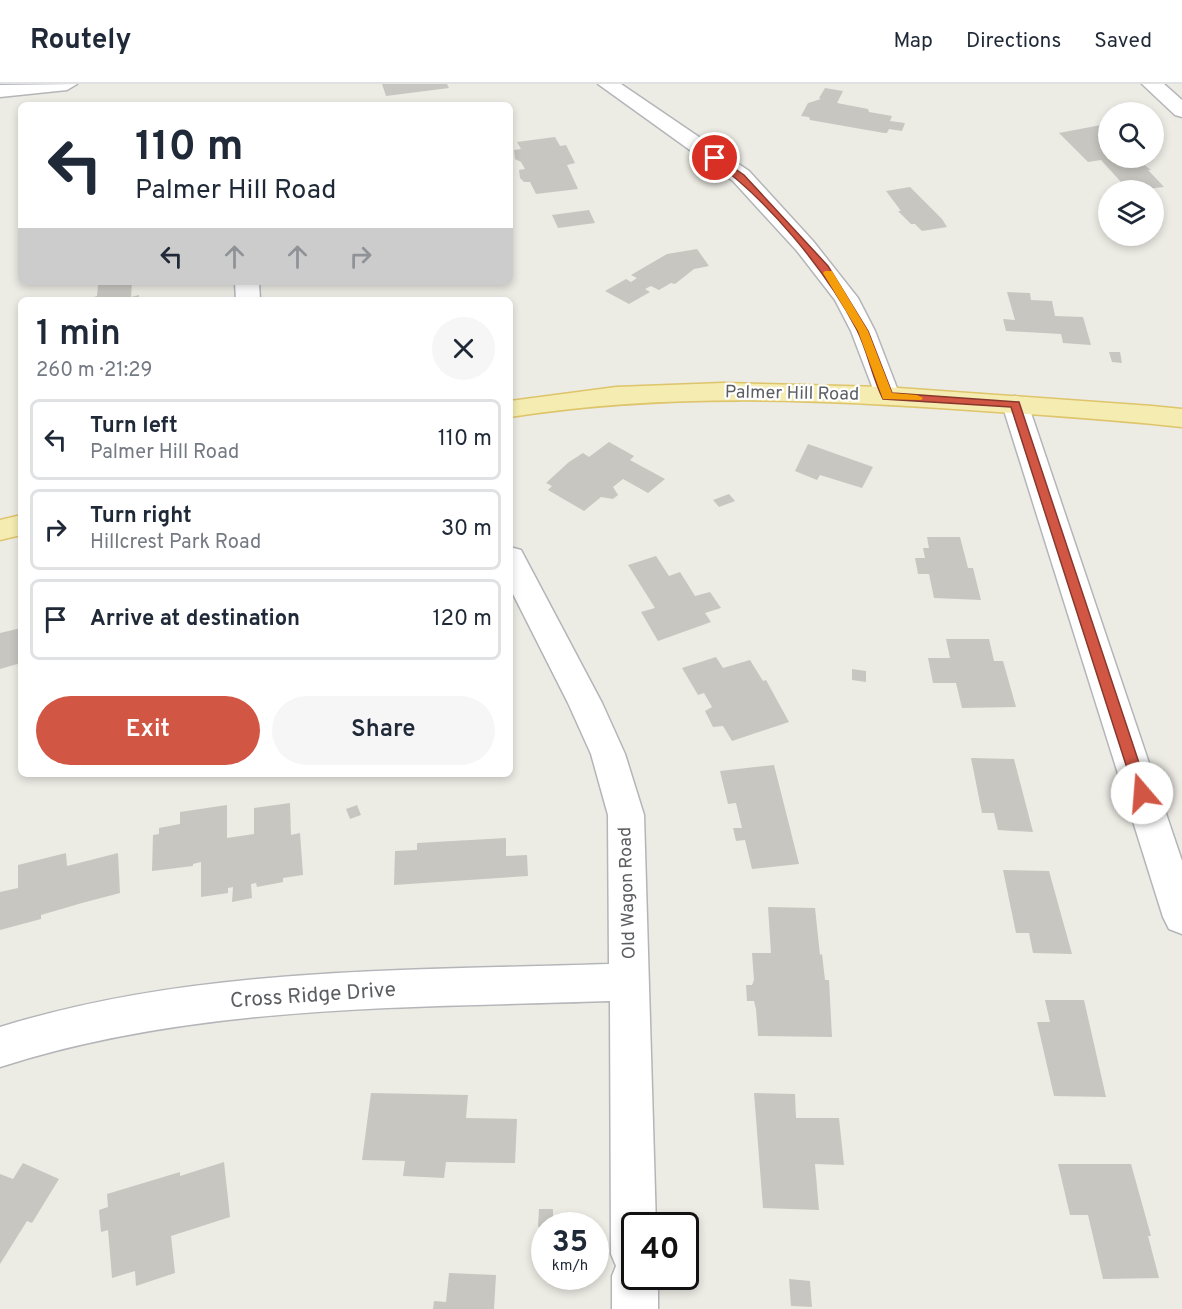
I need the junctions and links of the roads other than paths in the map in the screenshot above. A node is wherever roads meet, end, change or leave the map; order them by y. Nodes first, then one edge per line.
1 (66, 84) edge
2 (608, 84) edge
3 (1152, 84) edge
4 (0, 91) edge
5 (1178, 104) edge
6 (887, 396) junction
7 (1015, 404) junction
8 (513, 409) edge
9 (1182, 418) edge
10 (18, 526) edge
11 (0, 530) edge
12 (513, 564) edge
13 (1182, 917) edge
14 (631, 982) junction
15 (0, 1047) edge
16 (634, 1212) edge
17 (635, 1290) edge
18 (635, 1309) edge

1 - 4 street
2 - 6 street
3 - 5 street
6 - 7 main road, Palmer Hill Road
6 - 8 main road, Palmer Hill Road
7 - 9 main road, Palmer Hill Road
7 - 13 street
10 - 11 main road
12 - 14 street, Old Wagon Road
14 - 15 street, Cross Ridge Drive
14 - 16 street, Old Wagon Road
17 - 18 street

